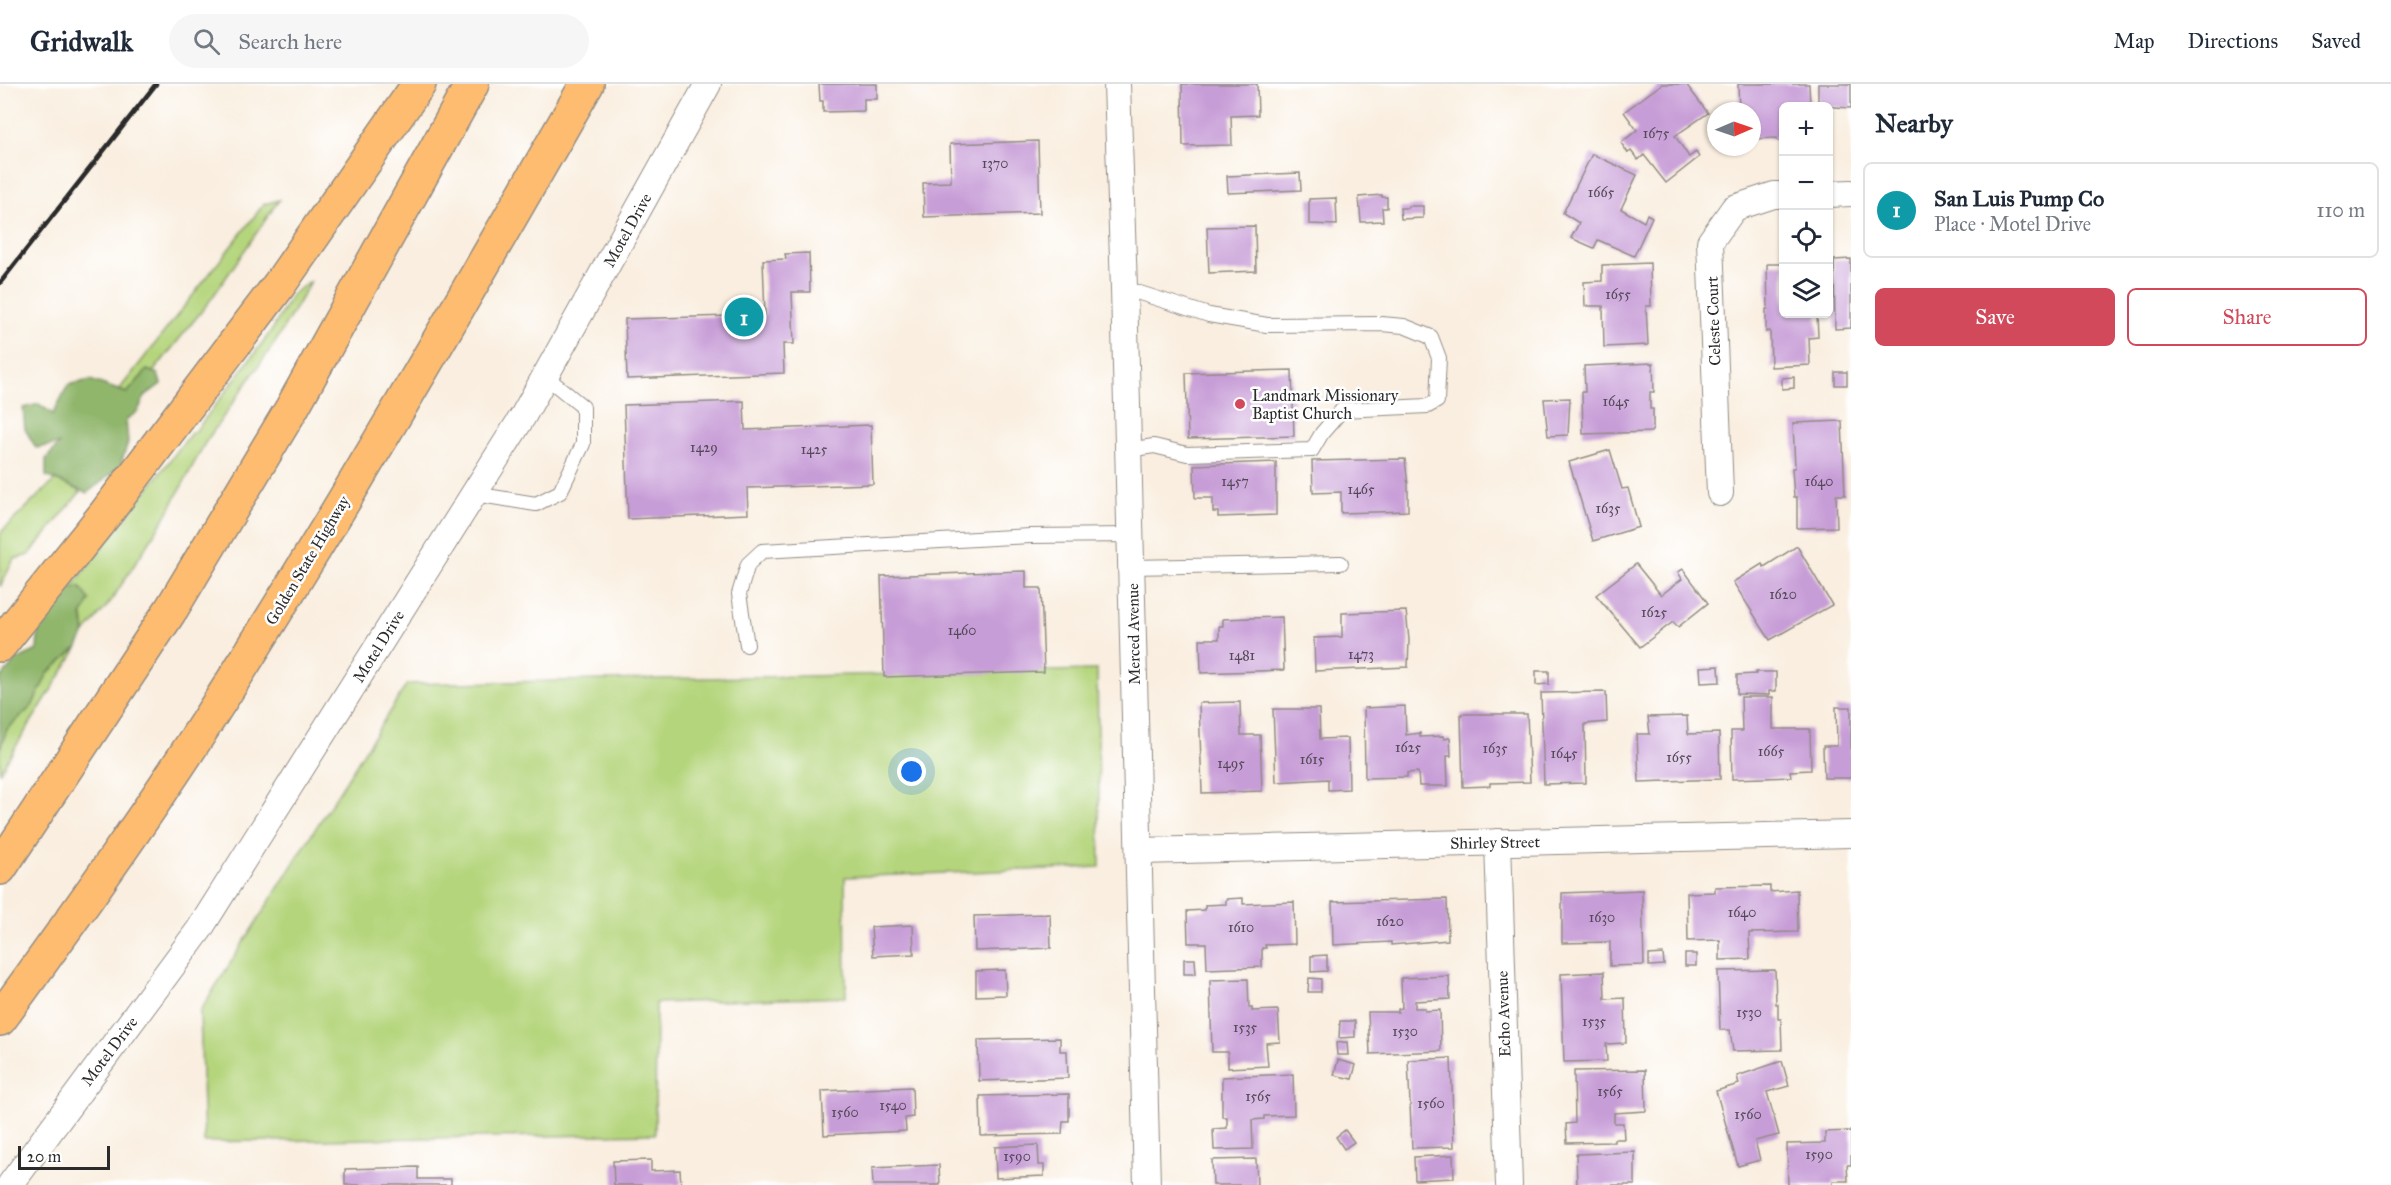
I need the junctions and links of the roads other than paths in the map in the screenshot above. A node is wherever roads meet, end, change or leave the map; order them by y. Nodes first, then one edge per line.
1 (419, 84) edge
2 (472, 84) edge
3 (586, 84) edge
4 (708, 84) edge
5 (1117, 84) edge
6 (1851, 193) edge
7 (1833, 194) edge
8 (1779, 195) edge
9 (1124, 288) junction
10 (545, 376) junction
11 (1128, 450) junction
12 (1720, 493) dead end
13 (474, 494) junction
14 (1131, 535) junction
15 (1341, 563) dead end
16 (1131, 567) junction
17 (0, 645) edge
18 (747, 645) dead end
19 (1851, 834) edge
20 (1498, 842) junction
21 (1139, 851) junction
22 (0, 868) edge
23 (0, 1019) edge
24 (10, 1185) edge
25 (1147, 1185) edge
26 (1509, 1185) edge

1 - 17 highway
2 - 22 highway
3 - 23 highway, Golden State Highway
4 - 10 street, Motel Drive
5 - 9 street, Merced Avenue
6 - 7 street
8 - 12 street, Celeste Court
9 - 11 street, Merced Avenue
9 - 11 lane
10 - 13 street, Motel Drive
10 - 13 lane
11 - 14 street, Merced Avenue
13 - 24 street, Motel Drive
14 - 16 street, Merced Avenue
14 - 18 lane
15 - 16 lane
16 - 21 street, Merced Avenue
19 - 20 street, Shirley Street
20 - 21 street, Shirley Street
20 - 26 street, Echo Avenue
21 - 25 street, Merced Avenue

